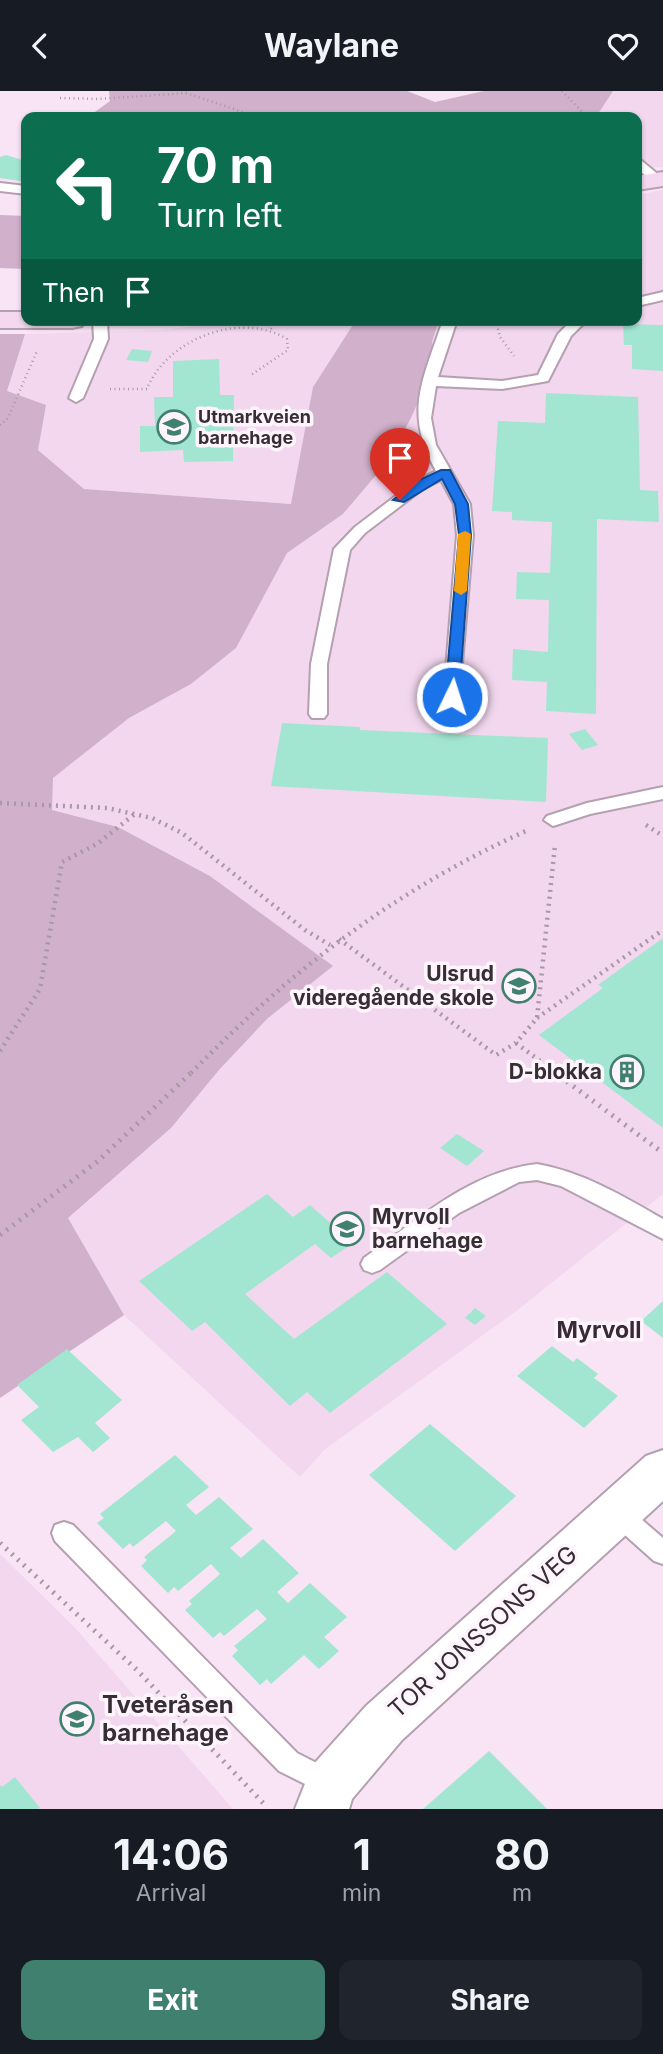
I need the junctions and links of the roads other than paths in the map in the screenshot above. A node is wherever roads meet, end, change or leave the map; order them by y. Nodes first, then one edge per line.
1 (0, 187) edge
2 (21, 189) edge
3 (663, 296) edge
4 (642, 301) edge
5 (0, 320) edge
6 (21, 320) edge
7 (100, 326) edge
8 (448, 326) edge
9 (574, 326) edge
10 (430, 381) junction
11 (79, 392) road end
12 (445, 473) junction
13 (318, 714) dead end
14 (451, 718) dead end
15 (663, 793) edge
16 (554, 820) road end
17 (663, 1230) edge
18 (372, 1264) dead end
19 (663, 1471) edge
20 (615, 1511) junction
21 (64, 1533) dead end
22 (663, 1553) edge
23 (326, 1797) edge

1 - 2 lane
3 - 4 lane
5 - 6 street
7 - 11 lane
8 - 10 lane
9 - 10 lane
10 - 12 lane
12 - 13 lane
12 - 14 lane
15 - 16 lane
17 - 18 lane
19 - 20 street, TOR JONSSONS VEG
20 - 22 lane
20 - 23 street, TOR JONSSONS VEG
21 - 23 lane

